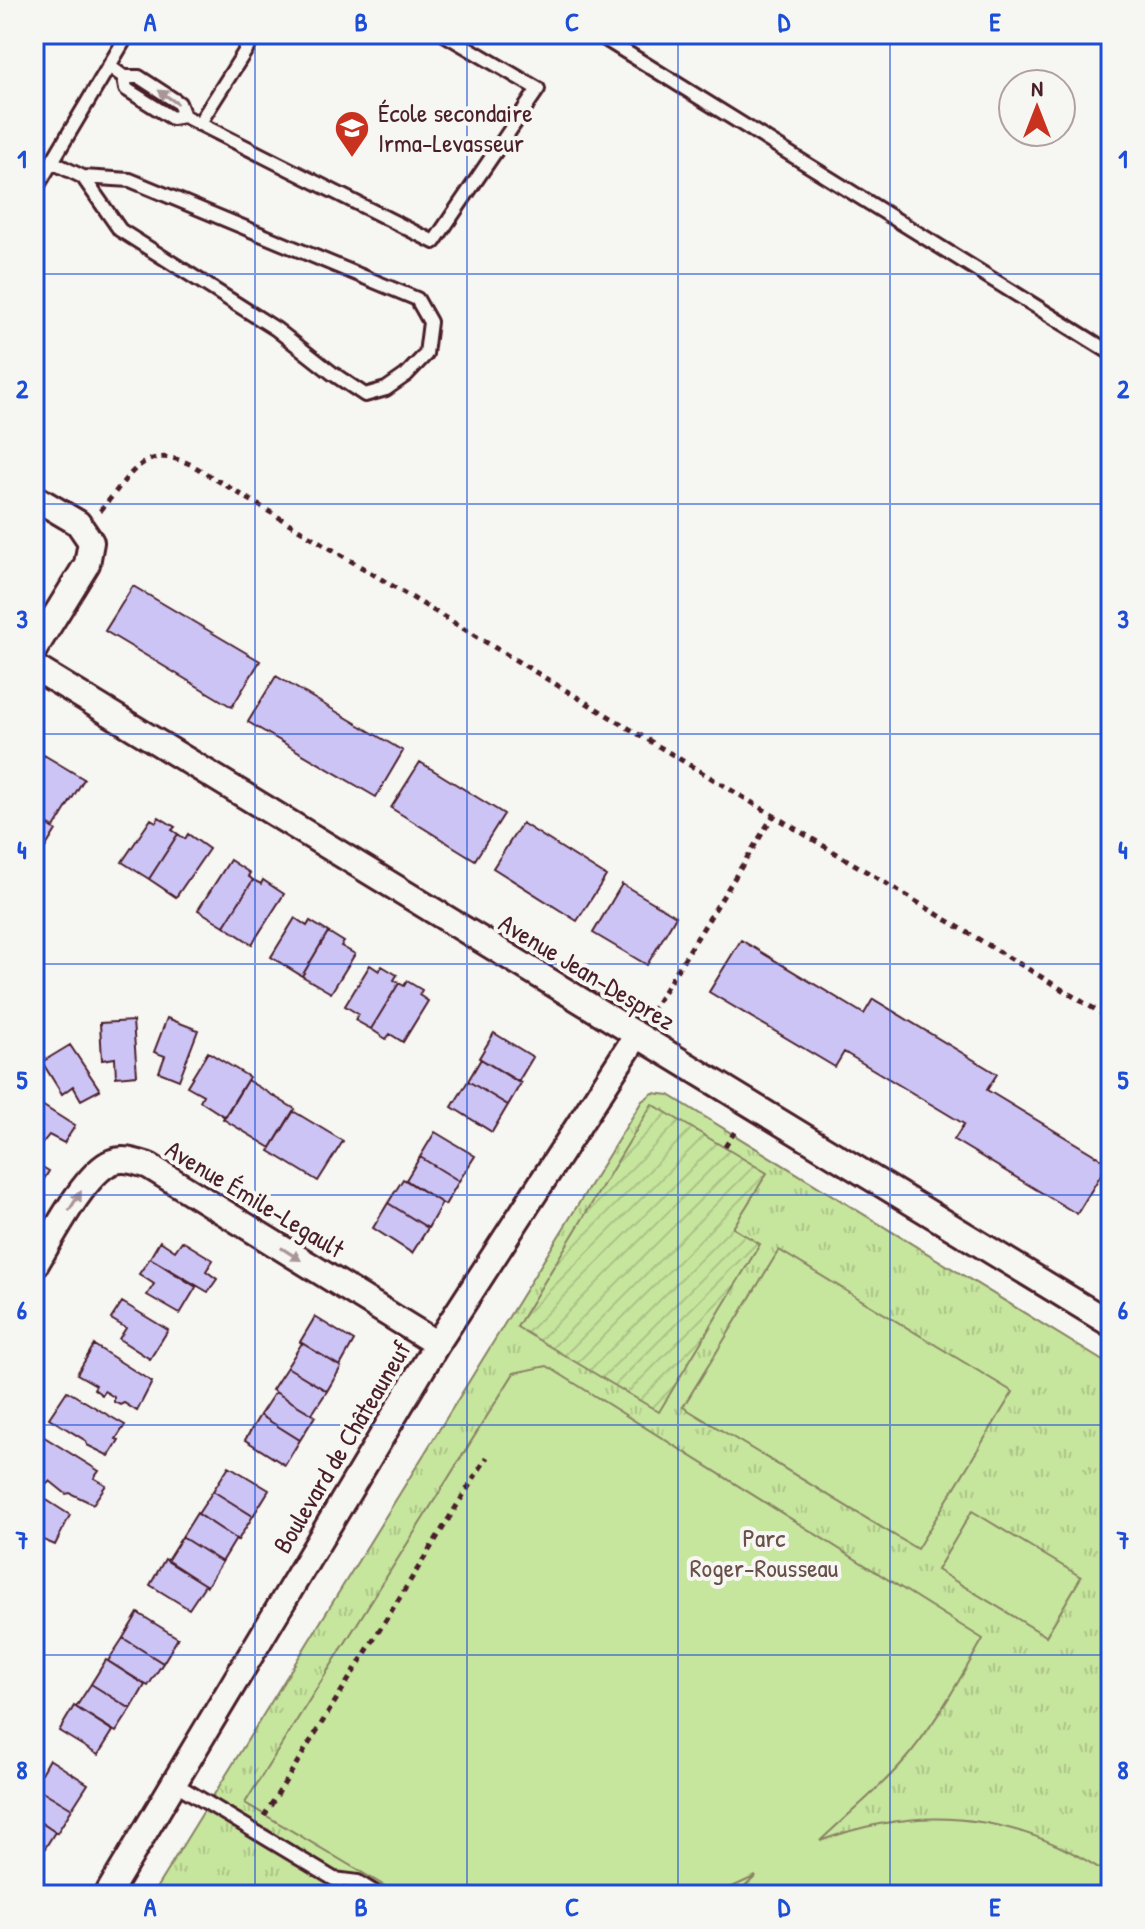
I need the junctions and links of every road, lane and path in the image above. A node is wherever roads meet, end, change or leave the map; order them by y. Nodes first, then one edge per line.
1 (128, 34) edge
2 (256, 34) edge
3 (444, 34) edge
4 (597, 34) edge
5 (109, 66) junction
6 (199, 124) junction
7 (52, 162) junction
8 (83, 177) junction
9 (34, 192) edge
10 (1111, 353) edge
11 (34, 497) edge
12 (106, 504) dead end
13 (34, 650) edge
14 (34, 667) edge
15 (773, 816) junction
16 (651, 1012) dead end
17 (1111, 1019) edge
18 (637, 1035) junction
19 (34, 1267) edge
20 (1111, 1324) edge
21 (437, 1344) junction
22 (487, 1457) dead end
23 (174, 1783) junction
24 (254, 1831) junction
25 (107, 1895) edge
26 (379, 1895) edge

1 - 5 lane
2 - 6 lane
3 - 6 lane
4 - 10 lane
5 - 6 lane
5 - 7 lane
7 - 8 lane
7 - 9 lane
8 - 8 lane
11 - 13 street
12 - 15 path
14 - 18 street, Avenue Jean-Desprez
15 - 16 path
15 - 17 path
18 - 20 street, Avenue Jean-Desprez
18 - 21 street, Boulevard de Châteauneuf
19 -> 21 street, Avenue Émile-Legault
21 - 23 street, Boulevard de Châteauneuf
22 - 24 path
23 - 24 lane
23 - 25 street, Boulevard de Châteauneuf
24 - 26 lane

